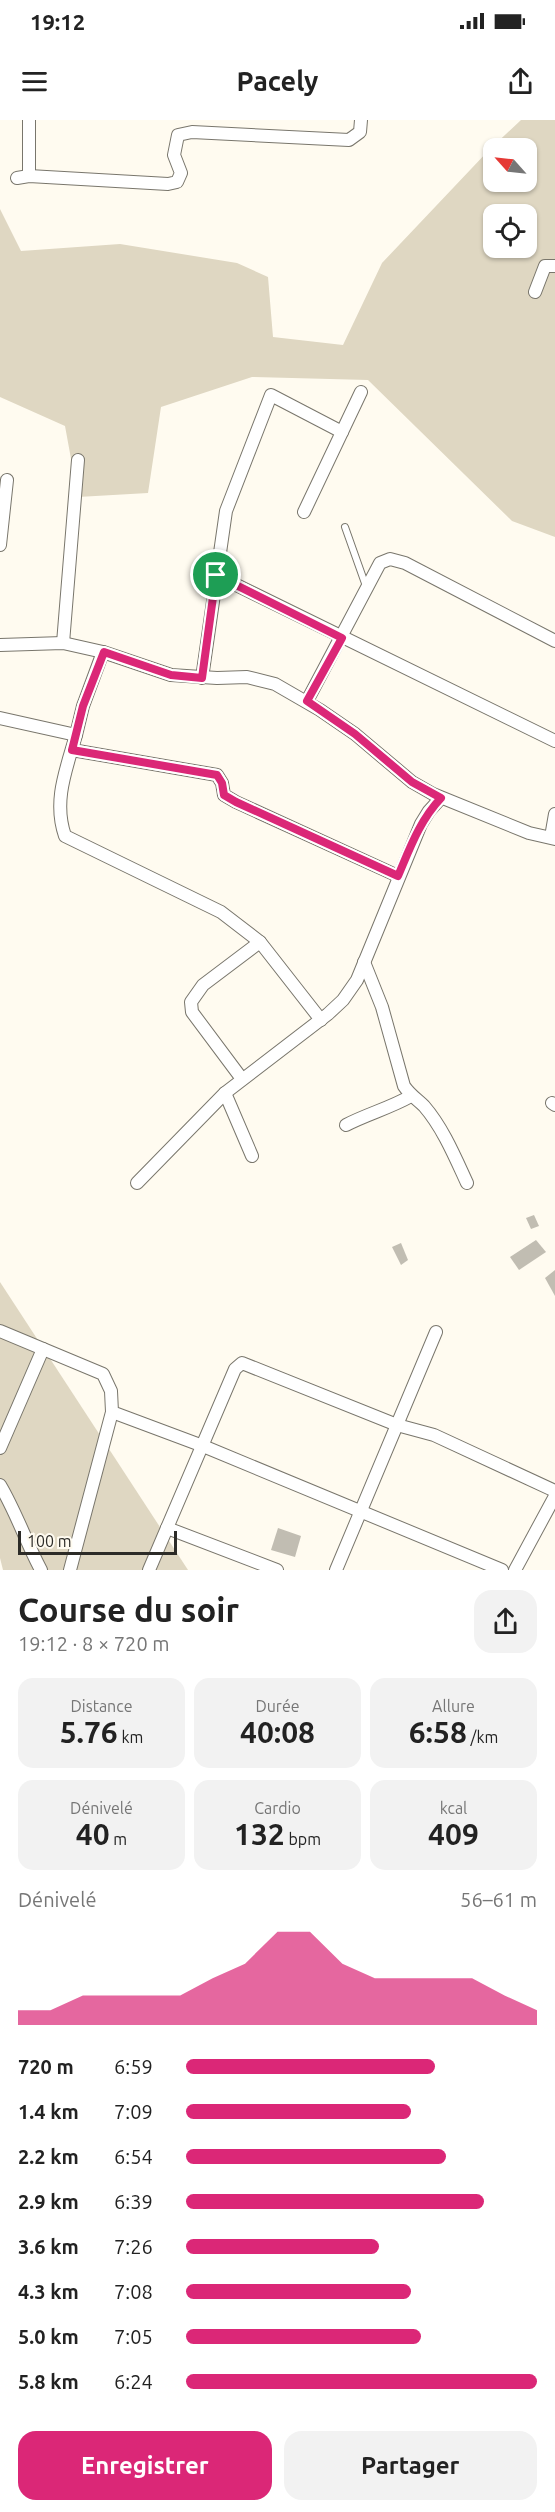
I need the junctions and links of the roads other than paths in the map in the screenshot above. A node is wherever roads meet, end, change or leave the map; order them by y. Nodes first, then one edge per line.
1 (29, 120) edge
2 (360, 120) edge
3 (555, 267) edge
4 (535, 292) dead end
5 (361, 392) dead end
6 (342, 432) junction
7 (78, 460) dead end
8 (7, 480) dead end
9 (304, 512) dead end
10 (345, 527) dead end
11 (0, 545) edge
12 (216, 575) junction
13 (367, 589) junction
14 (342, 638) junction
15 (555, 641) edge
16 (63, 644) junction
17 (0, 645) edge
18 (104, 652) junction
19 (202, 678) junction
20 (307, 701) junction
21 (0, 717) edge
22 (76, 735) junction
23 (555, 741) edge
24 (72, 750) junction
25 (441, 798) junction
26 (555, 814) edge
27 (553, 838) edge
28 (398, 876) junction
29 (260, 942) junction
30 (364, 962) junction
31 (321, 1020) junction
32 (242, 1079) junction
33 (225, 1093) junction
34 (411, 1096) junction
35 (346, 1125) dead end
36 (252, 1155) dead end
37 (467, 1183) dead end
38 (137, 1184) dead end
39 (0, 1331) edge
40 (436, 1332) dead end
41 (43, 1349) junction
42 (112, 1412) junction
43 (397, 1425) junction
44 (203, 1446) junction
45 (0, 1448) edge
46 (0, 1485) edge
47 (555, 1491) edge
48 (555, 1496) edge
49 (361, 1511) junction
50 (167, 1528) junction
51 (41, 1570) edge
52 (70, 1570) edge
53 (149, 1570) edge
54 (277, 1570) edge
55 (336, 1570) edge
56 (502, 1570) edge
57 (515, 1570) edge

1 - 2 street
3 - 4 street
5 - 6 street
6 - 9 street
6 - 12 street
7 - 16 street
8 - 11 street
10 - 13 lane
12 - 14 street
12 - 19 street
13 - 14 street
13 - 15 street
14 - 20 street
14 - 23 street
16 - 17 street
16 - 18 street
18 - 19 street
18 - 22 street
19 - 20 street
20 - 25 street
21 - 22 street
22 - 24 street
24 - 28 street
24 - 29 street
25 - 27 street
25 - 28 street
26 - 27 street
28 - 30 street
29 - 31 street
29 - 32 street
30 - 31 street
30 - 34 street
31 - 32 street
32 - 33 street
33 - 36 street
33 - 38 street
34 - 35 street
34 - 37 street
39 - 41 street
40 - 43 street
41 - 42 street
41 - 45 street
42 - 44 street
42 - 52 street
43 - 44 street
43 - 47 street
43 - 49 street
44 - 49 street
44 - 50 street
46 - 51 street
48 - 57 street
49 - 55 street
49 - 56 street
50 - 53 street
50 - 54 street

